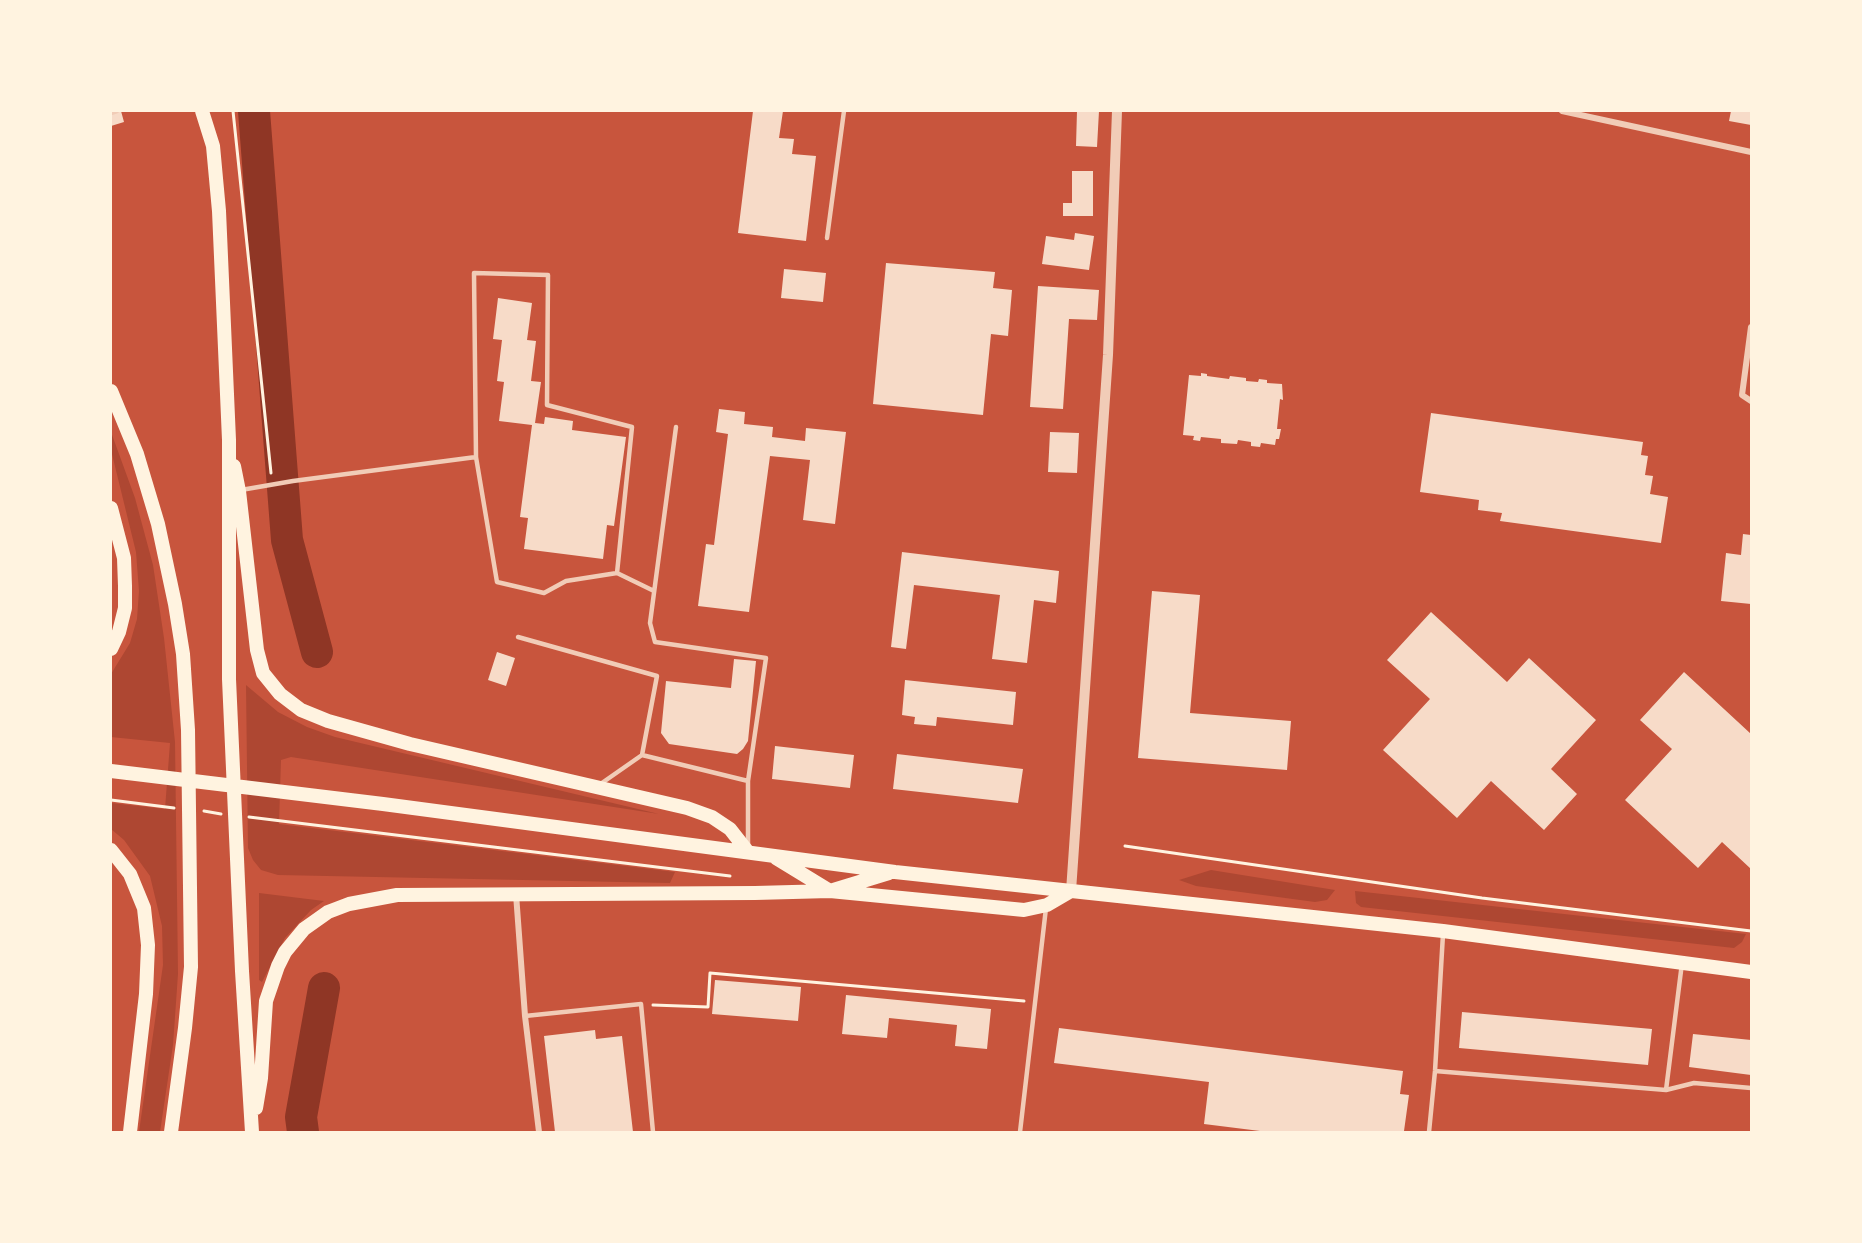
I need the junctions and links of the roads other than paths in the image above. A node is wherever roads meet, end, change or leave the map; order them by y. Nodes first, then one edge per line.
1 (117, 111) edge
2 (202, 111) edge
3 (844, 111) edge
4 (1117, 111) edge
5 (1562, 111) edge
6 (111, 113) edge
7 (1751, 152) edge
8 (827, 238) dead end
9 (1751, 327) edge
10 (111, 391) edge
11 (1751, 401) edge
12 (676, 427) dead end
13 (229, 440) junction
14 (476, 457) junction
15 (239, 491) junction
16 (111, 508) edge
17 (617, 573) junction
18 (654, 591) junction
19 (518, 638) dead end
20 (111, 649) edge
21 (642, 755) junction
22 (111, 771) edge
23 (748, 781) junction
24 (598, 786) junction
25 (111, 850) edge
26 (748, 852) junction
27 (772, 856) junction
28 (895, 872) junction
29 (1048, 888) junction
30 (830, 891) junction
31 (1071, 891) junction
32 (516, 894) junction
33 (1047, 905) junction
34 (1443, 931) junction
35 (1683, 962) junction
36 (1751, 972) edge
37 (525, 1016) junction
38 (1435, 1071) junction
39 (1751, 1088) edge
40 (1666, 1090) junction
41 (252, 1131) edge
42 (130, 1132) edge
43 (171, 1132) edge
44 (539, 1132) edge
45 (653, 1132) edge
46 (1020, 1132) edge
47 (1429, 1132) edge

1 - 6 lane
2 - 13 main road
3 - 8 lane
4 - 31 street
5 - 7 street
9 - 11 street
10 - 43 main road
12 - 18 lane
13 - 15 main road
13 - 41 main road
14 - 15 lane
14 - 17 lane
14 - 17 lane
15 - 24 main road
16 - 20 main road
17 - 18 lane
18 - 23 lane
19 - 21 lane
21 - 23 lane
21 - 24 lane
22 - 26 main road
23 - 26 lane
24 - 26 main road
25 - 42 main road
26 - 27 main road
27 - 28 main road
27 - 30 main road
28 - 29 main road
28 - 30 main road
29 - 31 main road
29 - 33 main road
30 - 32 main road
30 - 33 main road
31 - 33 main road
31 - 34 main road
32 - 37 street
32 - 41 main road
33 - 46 lane
34 - 35 main road
34 - 38 lane
35 - 36 main road
35 - 40 lane
37 - 44 street
37 - 45 lane
38 - 40 lane
38 - 47 lane
39 - 40 lane

